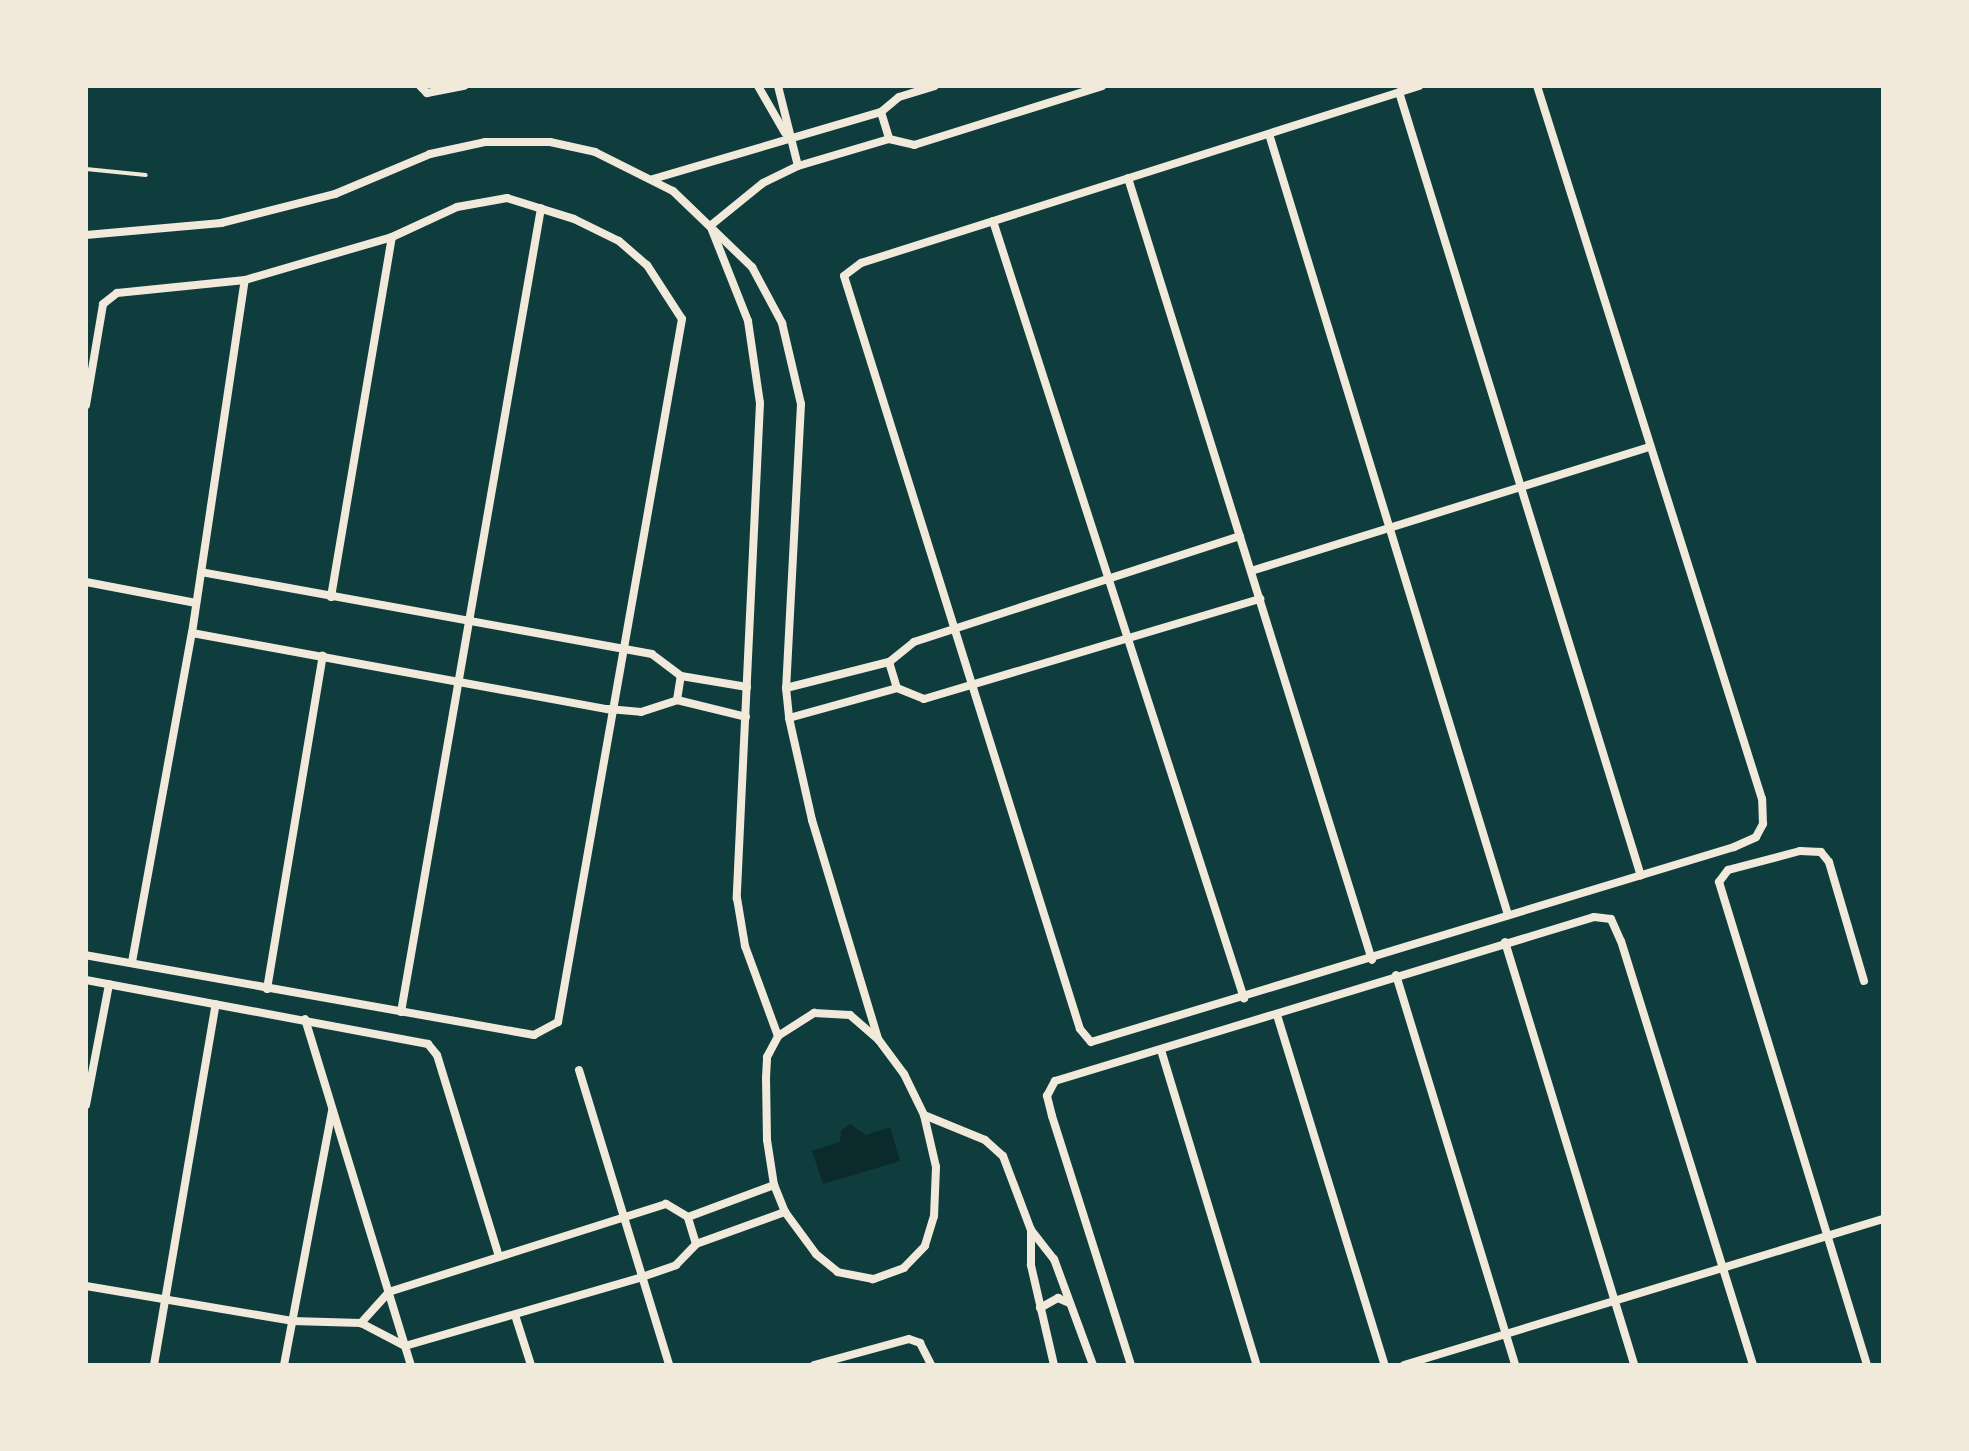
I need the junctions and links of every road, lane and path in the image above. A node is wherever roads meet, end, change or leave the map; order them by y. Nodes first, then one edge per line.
1 (464, 86) edge
2 (758, 86) edge
3 (778, 86) edge
4 (934, 86) edge
5 (1102, 86) edge
6 (1419, 86) edge
7 (1537, 86) edge
8 (424, 89) edge
9 (1399, 92) junction
10 (881, 112) junction
11 (1269, 134) junction
12 (889, 139) junction
13 (789, 141) junction
14 (798, 166) junction
15 (86, 169) edge
16 (146, 175) dead end
17 (1128, 178) junction
18 (653, 179) junction
19 (541, 208) junction
20 (993, 221) junction
21 (710, 226) junction
22 (86, 235) edge
23 (392, 237) junction
24 (245, 280) junction
25 (86, 405) edge
26 (1650, 447) junction
27 (1519, 487) junction
28 (1389, 528) junction
29 (1240, 536) junction
30 (1251, 571) junction
31 (201, 572) junction
32 (1109, 578) junction
33 (86, 582) edge
34 (331, 597) junction
35 (1260, 599) junction
36 (196, 603) junction
37 (469, 622) junction
38 (952, 629) junction
39 (192, 633) junction
40 (1128, 638) junction
41 (623, 649) junction
42 (323, 656) junction
43 (889, 662) junction
44 (681, 676) junction
45 (459, 679) junction
46 (970, 685) junction
47 (747, 687) junction
48 (786, 688) junction
49 (897, 688) junction
50 (677, 700) junction
51 (613, 709) junction
52 (746, 717) junction
53 (789, 718) junction
54 (1641, 876) junction
55 (1508, 915) junction
56 (1505, 942) junction
57 (86, 955) edge
58 (1372, 960) junction
59 (132, 962) junction
60 (1396, 975) junction
61 (86, 980) edge
62 (1864, 981) dead end
63 (109, 984) junction
64 (267, 989) junction
65 (1244, 998) junction
66 (216, 1004) junction
67 (401, 1012) junction
68 (1277, 1015) junction
69 (305, 1019) junction
70 (778, 1036) junction
71 (878, 1039) junction
72 (1161, 1050) junction
73 (579, 1070) dead end
74 (86, 1105) edge
75 (333, 1109) junction
76 (924, 1115) junction
77 (774, 1185) junction
78 (785, 1212) junction
79 (624, 1217) junction
80 (688, 1217) junction
81 (1883, 1219) edge
82 (1031, 1230) junction
83 (1829, 1235) junction
84 (696, 1244) junction
85 (499, 1257) junction
86 (1724, 1267) junction
87 (642, 1277) junction
88 (86, 1286) edge
89 (389, 1292) junction
90 (165, 1299) junction
91 (1615, 1301) junction
92 (1069, 1303) junction
93 (1040, 1308) junction
94 (515, 1315) junction
95 (292, 1321) junction
96 (361, 1323) junction
97 (1505, 1334) junction
98 (405, 1346) junction
99 (154, 1365) edge
100 (284, 1365) edge
101 (411, 1365) edge
102 (531, 1365) edge
103 (669, 1365) edge
104 (814, 1365) edge
105 (931, 1365) edge
106 (1054, 1365) edge
107 (1093, 1365) edge
108 (1131, 1365) edge
109 (1257, 1365) edge
110 (1385, 1365) edge
111 (1404, 1365) edge
112 (1515, 1365) edge
113 (1634, 1365) edge
114 (1753, 1365) edge
115 (1867, 1365) edge

1 - 8 street
2 - 13 street
3 - 13 street
4 - 10 street
5 - 12 street
6 - 9 street
7 - 26 street
9 - 11 street
9 - 27 street
10 - 12 street
10 - 13 street
11 - 17 street
11 - 28 street
12 - 14 street
13 - 14 street
13 - 18 street
14 - 21 street
15 - 16 lane
17 - 20 street
17 - 29 street
18 - 21 street
18 - 22 street
19 - 23 street
19 - 37 street
19 - 41 street
20 - 32 street
20 - 38 street
21 - 47 street
21 - 48 street
23 - 24 street
23 - 34 street
24 - 25 street
24 - 31 street
26 - 27 street
26 - 54 street
27 - 28 street
27 - 54 street
28 - 30 street
28 - 55 street
29 - 30 street
29 - 32 street
30 - 35 street
31 - 34 street
31 - 36 street
32 - 38 street
32 - 40 street
33 - 36 street
34 - 37 street
35 - 40 street
35 - 58 street
36 - 39 street
37 - 41 street
37 - 45 street
38 - 43 street
38 - 46 street
39 - 42 street
39 - 59 street
40 - 46 street
40 - 65 street
41 - 44 street
41 - 51 street
42 - 45 street
42 - 64 street
43 - 48 street
43 - 49 street
44 - 47 street
44 - 50 street
45 - 51 street
45 - 67 street
46 - 49 street
46 - 65 street
47 - 52 street
48 - 53 street
49 - 53 street
50 - 51 street
50 - 52 street
51 - 67 street
52 - 70 street
53 - 71 street
54 - 55 street
55 - 58 street
56 - 60 street
56 - 86 street
56 - 91 street
57 - 59 street
58 - 65 street
59 - 64 street
60 - 68 street
60 - 97 street
61 - 63 street
62 - 83 street
63 - 66 street
63 - 74 street
64 - 67 street
66 - 69 street
66 - 90 street
68 - 72 street
68 - 110 street
69 - 75 street
69 - 85 street
70 - 71 street
70 - 77 street
71 - 76 street
72 - 108 street
72 - 109 street
73 - 79 street
75 - 89 street
75 - 95 street
76 - 78 street
76 - 82 street
77 - 78 street
77 - 80 street
78 - 84 street
79 - 80 street
79 - 85 street
79 - 87 street
80 - 84 street
81 - 83 street
82 - 92 street
82 - 93 street
83 - 86 street
83 - 115 street
84 - 87 street
85 - 89 street
86 - 91 street
86 - 114 street
87 - 94 street
87 - 103 street
88 - 90 street
89 - 96 street
89 - 98 street
90 - 95 street
90 - 99 street
91 - 97 street
91 - 113 street
92 - 93 street
92 - 107 street
93 - 106 street
94 - 98 street
94 - 102 street
95 - 96 street
95 - 100 street
96 - 98 street
97 - 111 street
97 - 112 street
98 - 101 street
104 - 105 street

